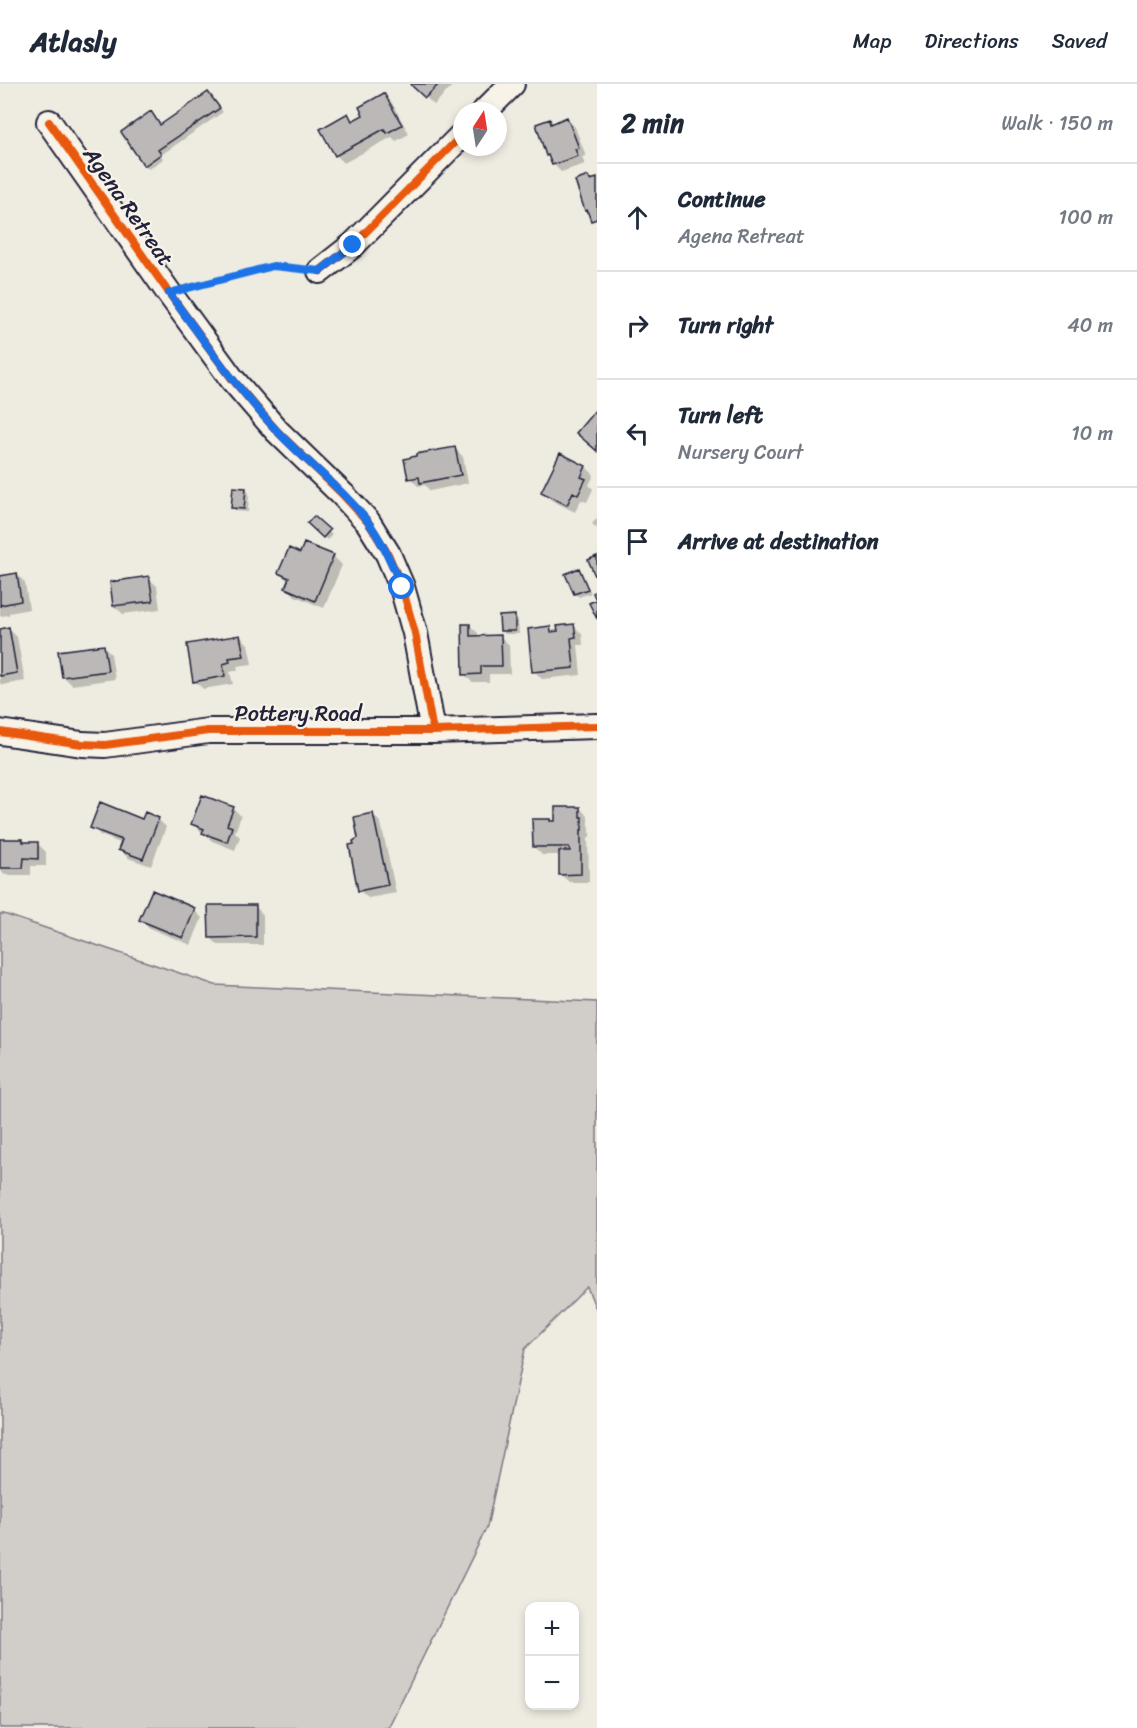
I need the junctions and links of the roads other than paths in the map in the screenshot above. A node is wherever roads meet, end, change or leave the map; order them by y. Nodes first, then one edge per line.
1 (512, 84) edge
2 (494, 102) edge
3 (49, 122) dead end
4 (453, 144) edge
5 (320, 271) road end
6 (597, 726) edge
7 (433, 731) junction
8 (0, 732) edge

1 - 2 street
3 - 7 street, Agena Retreat
4 - 5 street
6 - 7 street, Pottery Road
7 - 8 street, Pottery Road

